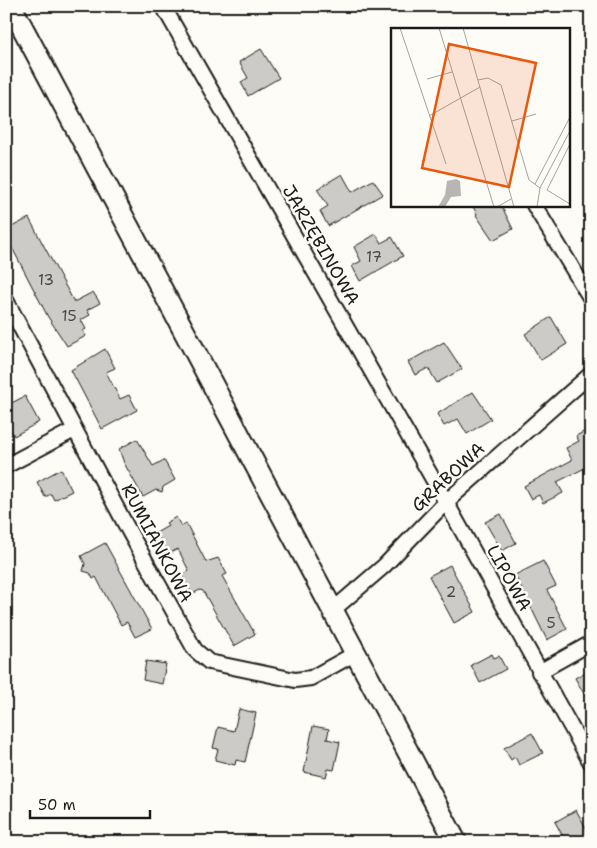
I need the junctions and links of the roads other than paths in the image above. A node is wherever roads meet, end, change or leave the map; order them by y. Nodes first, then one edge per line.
1 (12, 6) edge
2 (163, 6) edge
3 (535, 206) edge
4 (591, 299) edge
5 (6, 300) edge
6 (591, 374) edge
7 (74, 430) junction
8 (6, 466) edge
9 (446, 502) junction
10 (333, 610) junction
11 (591, 643) edge
12 (356, 653) junction
13 (539, 672) junction
14 (591, 763) edge
15 (456, 842) edge

1 - 10 main road
2 - 9 street, JARZĘBINOWA
3 - 4 street
5 - 7 street, RUMIANKOWA
6 - 9 street, GRABOWA
7 - 8 street
7 - 12 street, RUMIANKOWA
9 - 10 street, GRABOWA
9 - 13 street, LIPOWA
10 - 12 main road
11 - 13 street
12 - 15 main road
13 - 14 street, LIPOWA

